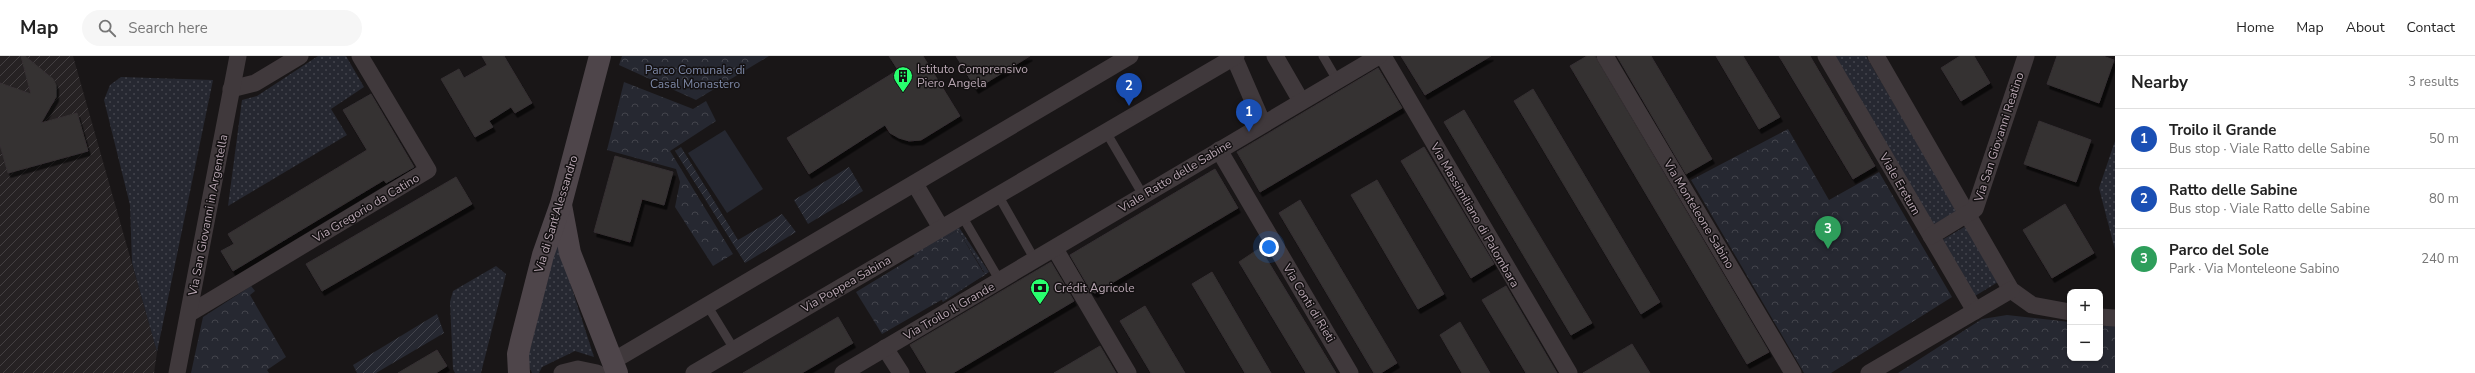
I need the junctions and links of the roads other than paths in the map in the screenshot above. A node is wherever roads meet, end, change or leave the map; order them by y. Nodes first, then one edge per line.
1 (238, 56) edge
2 (300, 56) edge
3 (360, 56) edge
4 (600, 56) edge
5 (1130, 56) edge
6 (1275, 56) edge
7 (1323, 56) edge
8 (1379, 56) edge
9 (1383, 56) edge
10 (1605, 56) edge
11 (1826, 56) edge
12 (1876, 56) edge
13 (2026, 56) edge
14 (1235, 57) edge
15 (1211, 62) edge
16 (1338, 80) junction
17 (232, 88) junction
18 (1301, 101) junction
19 (1263, 124) junction
20 (1106, 132) junction
21 (1219, 150) junction
22 (915, 184) junction
23 (998, 195) junction
24 (1143, 195) junction
25 (561, 204) junction
26 (1969, 214) junction
27 (962, 216) junction
28 (941, 228) junction
29 (1931, 236) junction
30 (1055, 249) junction
31 (1035, 260) junction
32 (1000, 281) junction
33 (2011, 290) junction
34 (707, 306) junction
35 (1975, 311) junction
36 (2067, 311) edge
37 (190, 312) junction
38 (2103, 317) edge
39 (2115, 318) edge
40 (885, 348) junction
41 (734, 350) junction
42 (609, 369) edge
43 (177, 373) edge
44 (519, 373) edge
45 (562, 373) edge
46 (694, 373) edge
47 (843, 373) edge
48 (900, 373) edge
49 (1128, 373) edge
50 (1350, 373) edge
51 (1569, 373) edge
52 (1793, 373) edge
53 (1869, 373) edge

1 - 17 street, Via San Giovanni in Argentella
2 - 17 street
3 - 37 street, Via Gregorio da Catino
4 - 25 street, Via di Sant'Alessandro
5 - 22 street
6 - 18 street
7 - 16 lane
8 - 16 street, Viale Ratto delle Sabine
9 - 51 street, Via Massimiliano di Palombara
10 - 52 street, Via Monteleone Sabino
11 - 29 street, Viale Eretum
12 - 26 street
13 - 26 street, Via San Giovanni Reatino
14 - 15 street
14 - 19 street
15 - 20 street
16 - 18 street, Viale Ratto delle Sabine
17 - 37 street, Via San Giovanni in Argentella
18 - 19 street, Viale Ratto delle Sabine
19 - 21 street, Viale Ratto delle Sabine
20 - 23 street
20 - 24 lane
21 - 24 street, Viale Ratto delle Sabine
21 - 50 street, Via Conti di Rieti
22 - 28 street
22 - 34 street
23 - 27 street, Via Poppea Sabina
23 - 31 lane
24 - 30 street, Viale Ratto delle Sabine
25 - 42 street
25 - 44 street, Via di Sant'Alessandro
26 - 29 street
26 - 33 street
27 - 28 street, Via Poppea Sabina
27 - 32 lane
28 - 41 street, Via Poppea Sabina
29 - 35 street, Viale Eretum
30 - 31 street, Via Troilo il Grande
30 - 49 street
31 - 32 street, Via Troilo il Grande
32 - 40 street, Via Troilo il Grande
33 - 35 street
33 - 36 street
34 - 41 lane
34 - 42 street
35 - 53 street
37 - 43 street, Via San Giovanni in Argentella
38 - 39 street
40 - 47 street, Via Troilo il Grande
40 - 48 street
41 - 46 street, Via Poppea Sabina
42 - 45 street

